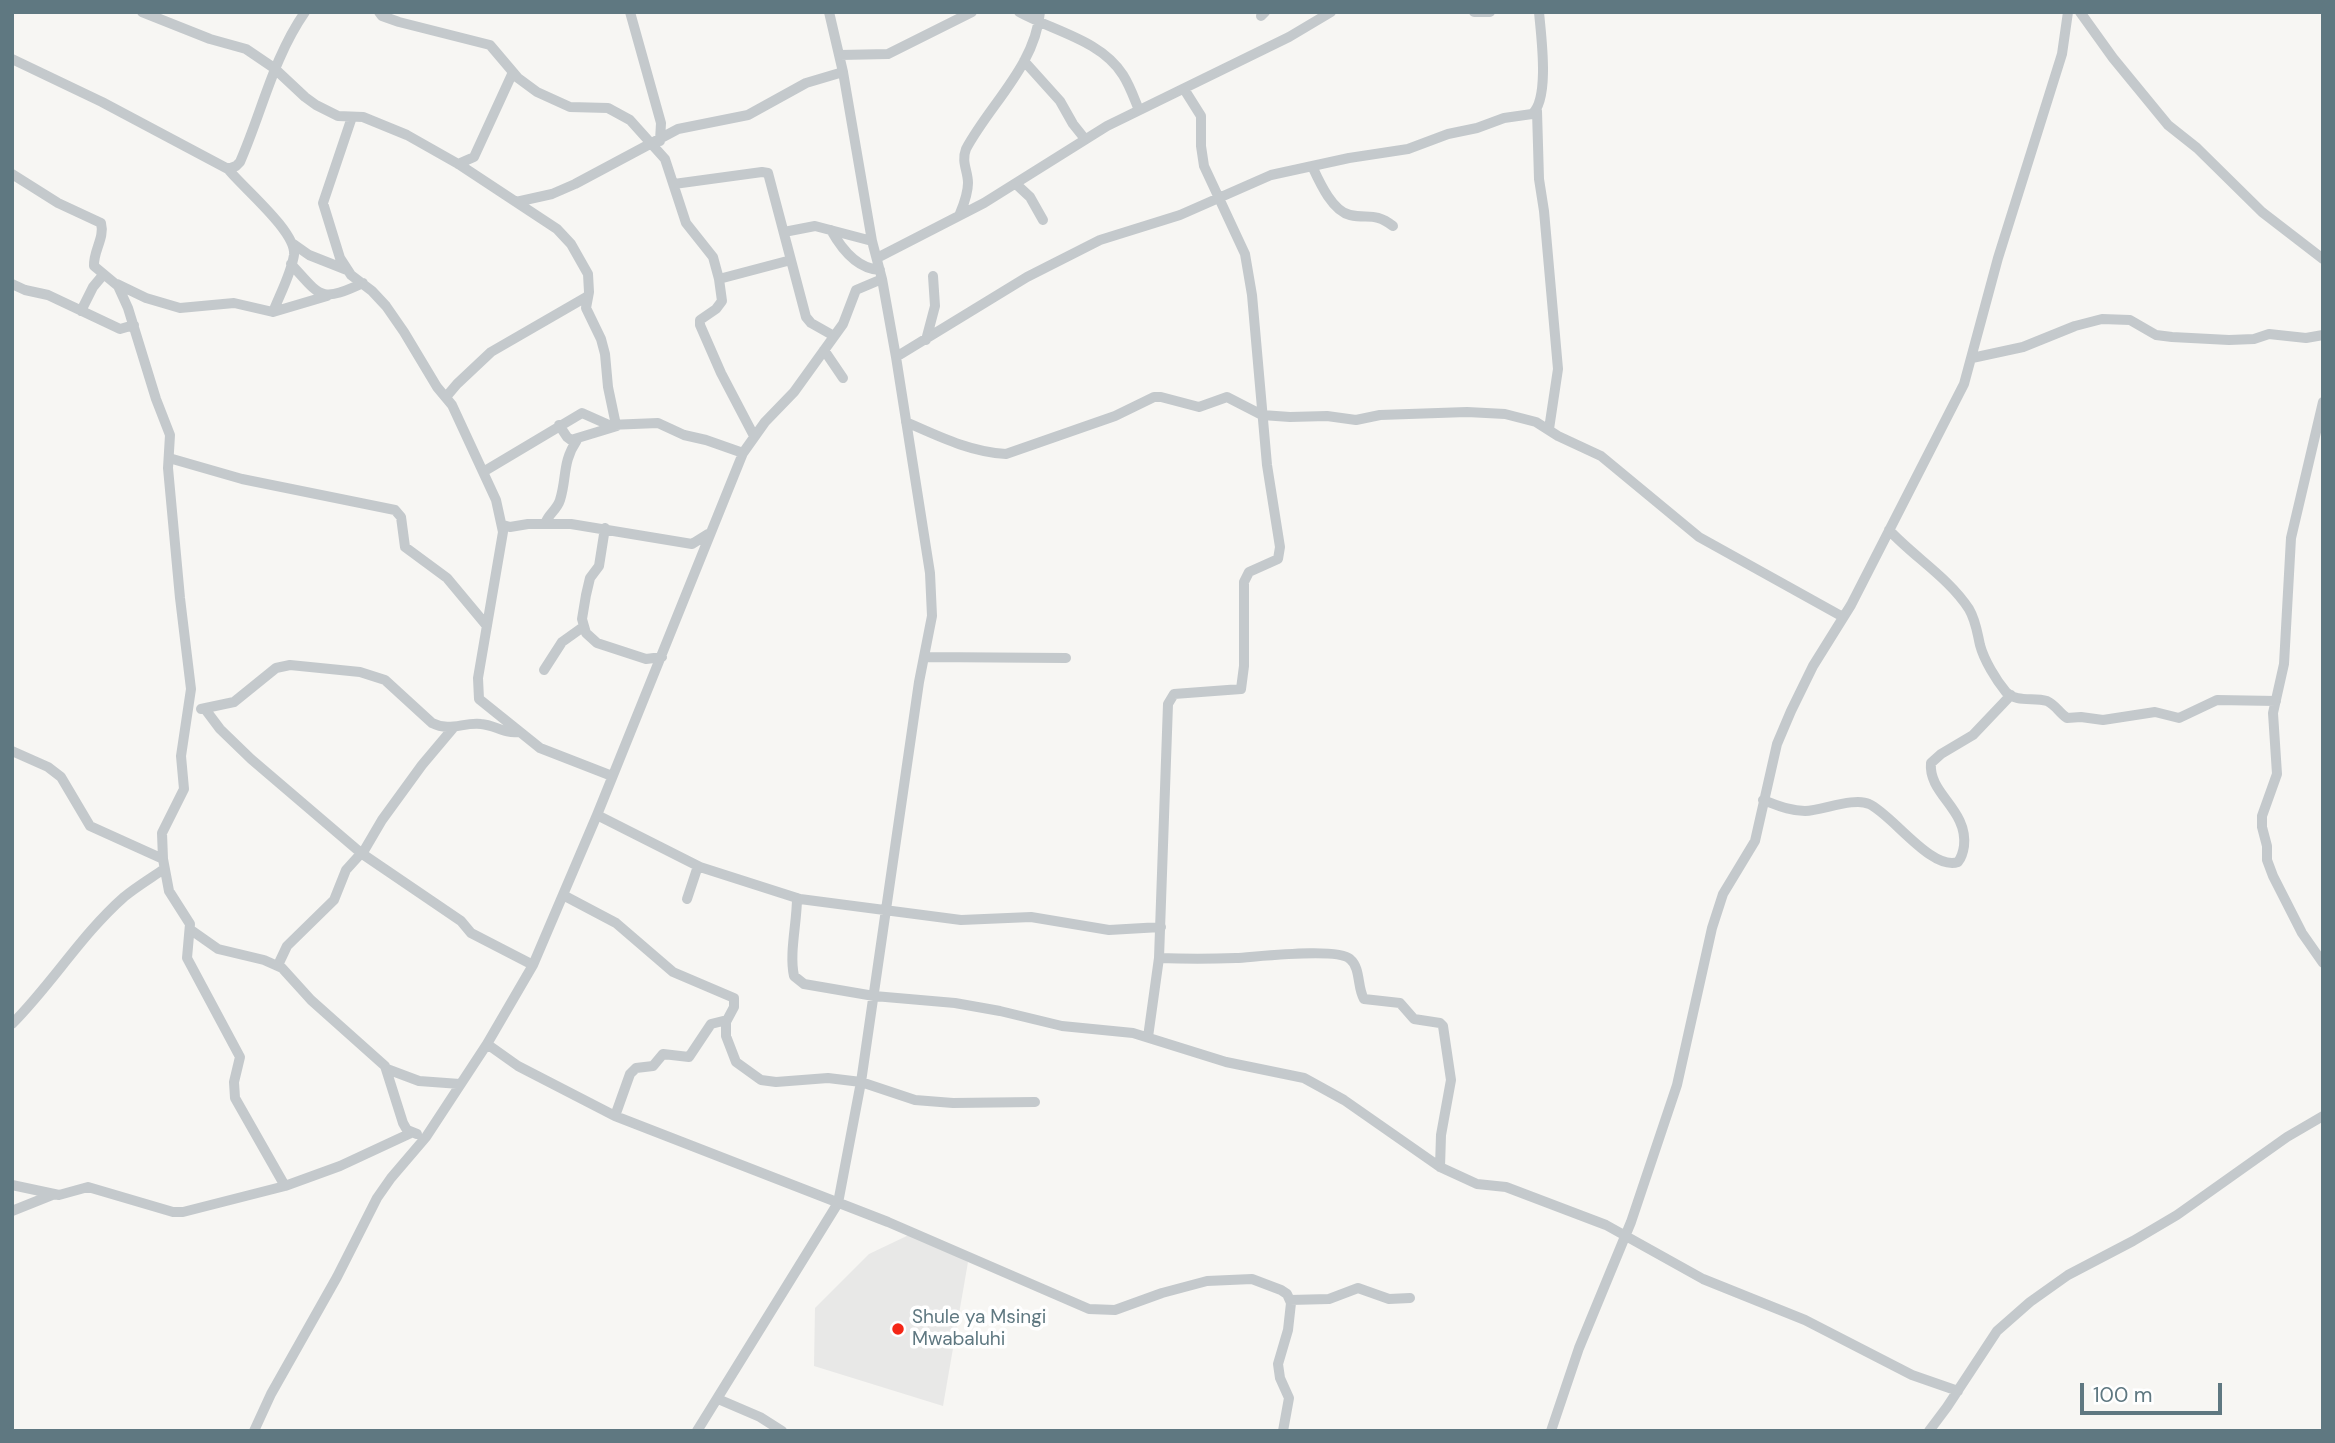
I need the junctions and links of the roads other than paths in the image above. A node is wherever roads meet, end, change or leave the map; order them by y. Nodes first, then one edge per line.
1 (142, 12) edge
2 (305, 12) edge
3 (379, 12) edge
4 (630, 12) edge
5 (830, 12) edge
6 (972, 12) edge
7 (1019, 12) edge
8 (1474, 12) edge
9 (1490, 12) edge
10 (1539, 12) edge
11 (2068, 12) edge
12 (2080, 12) edge
13 (1328, 13) edge
14 (1039, 17) edge
15 (840, 55) junction
16 (1024, 61) junction
17 (13, 62) edge
18 (274, 68) junction
19 (513, 72) junction
20 (843, 72) junction
21 (1184, 89) junction
22 (1139, 110) junction
23 (1536, 111) junction
24 (352, 117) junction
25 (1085, 139) junction
26 (657, 143) junction
27 (458, 164) junction
28 (1312, 166) junction
29 (228, 169) junction
30 (12, 174) edge
31 (674, 184) junction
32 (1016, 184) junction
33 (1217, 199) junction
34 (516, 202) junction
35 (959, 216) junction
36 (1043, 220) dead end
37 (1393, 226) dead end
38 (831, 230) junction
39 (784, 232) junction
40 (290, 241) junction
41 (872, 241) junction
42 (877, 258) junction
43 (2323, 259) edge
44 (791, 260) junction
45 (291, 264) junction
46 (347, 270) junction
47 (881, 274) junction
48 (933, 276) dead end
49 (107, 278) junction
50 (719, 279) junction
51 (12, 284) edge
52 (363, 284) junction
53 (327, 296) junction
54 (588, 296) junction
55 (81, 311) junction
56 (273, 312) junction
57 (134, 325) junction
58 (2323, 335) edge
59 (834, 336) junction
60 (926, 340) junction
61 (824, 350) junction
62 (896, 357) junction
63 (1972, 358) junction
64 (843, 378) dead end
65 (446, 397) junction
66 (2323, 402) edge
67 (1262, 415) junction
68 (906, 422) junction
69 (559, 425) junction
70 (617, 426) junction
71 (1549, 429) junction
72 (754, 436) junction
73 (577, 440) junction
74 (743, 453) junction
75 (169, 458) junction
76 (483, 472) junction
77 (545, 524) junction
78 (503, 525) junction
79 (605, 528) junction
80 (1889, 530) junction
81 (710, 532) junction
82 (692, 544) junction
83 (701, 556) junction
84 (1843, 617) junction
85 (487, 626) junction
86 (583, 627) junction
87 (662, 657) junction
88 (924, 657) junction
89 (1066, 658) dead end
90 (646, 659) junction
91 (544, 670) dead end
92 (654, 676) junction
93 (2011, 695) junction
94 (2276, 701) junction
95 (205, 709) junction
96 (188, 711) junction
97 (454, 727) junction
98 (519, 732) junction
99 (12, 751) edge
100 (612, 776) junction
101 (1763, 800) junction
102 (597, 815) junction
103 (361, 853) junction
104 (164, 864) junction
105 (698, 866) junction
106 (563, 895) junction
107 (797, 898) junction
108 (687, 899) dead end
109 (886, 909) junction
110 (1161, 928) junction
111 (191, 930) junction
112 (1159, 958) junction
113 (2323, 963) edge
114 (278, 965) junction
115 (533, 965) junction
116 (874, 996) junction
117 (727, 1020) junction
118 (12, 1024) edge
119 (1148, 1037) junction
120 (487, 1044) junction
121 (387, 1069) junction
122 (861, 1082) junction
123 (460, 1084) junction
124 (1035, 1102) dead end
125 (615, 1116) junction
126 (2323, 1116) edge
127 (411, 1133) junction
128 (426, 1137) junction
129 (1440, 1167) junction
130 (12, 1185) edge
131 (285, 1186) junction
132 (54, 1194) junction
133 (838, 1203) junction
134 (12, 1211) edge
135 (1625, 1235) junction
136 (1410, 1298) dead end
137 (1290, 1300) junction
138 (1958, 1391) junction
139 (718, 1399) junction
140 (254, 1431) edge
141 (698, 1431) edge
142 (782, 1431) edge
143 (1283, 1431) edge
144 (1551, 1431) edge
145 (1928, 1431) edge

1 - 18 street
2 - 18 street
3 - 19 street
4 - 26 street
5 - 15 street
6 - 15 street
7 - 14 street
8 - 9 street
10 - 23 street
11 - 63 street
12 - 43 street
13 - 21 street
14 - 16 street
14 - 22 street
15 - 20 street
16 - 25 street
16 - 35 street
17 - 29 street
18 - 24 street
18 - 29 street
19 - 26 street
19 - 27 street
20 - 26 street
20 - 41 street
21 - 22 street
21 - 33 street
22 - 25 street
23 - 28 street
23 - 71 street
24 - 27 street
24 - 46 street
25 - 32 street
26 - 31 street
26 - 34 street
27 - 34 street
28 - 33 street
28 - 37 street
29 - 40 street
30 - 49 street
31 - 39 street
31 - 50 street
32 - 35 street
32 - 36 street
33 - 60 street
33 - 67 street
34 - 54 street
35 - 42 street
38 - 39 street
38 - 41 street
38 - 47 street
39 - 44 street
40 - 45 street
40 - 46 street
41 - 42 street
42 - 47 street
44 - 50 street
44 - 59 street
45 - 53 street
45 - 56 street
46 - 52 street
47 - 59 street
47 - 62 street
48 - 60 street
49 - 55 street
49 - 56 street
49 - 57 street
50 - 72 street
51 - 55 street
52 - 53 street
52 - 65 street
53 - 56 street
54 - 65 street
54 - 70 street
55 - 57 street
57 - 75 street
58 - 63 street
59 - 61 street
60 - 62 street
61 - 64 street
61 - 72 street
62 - 68 street
63 - 80 street
65 - 76 street
66 - 94 street
67 - 68 street
67 - 71 street
67 - 110 street
68 - 88 street
69 - 70 street
69 - 73 street
69 - 76 street
70 - 73 street
70 - 74 street
71 - 84 street
72 - 74 street
73 - 77 street
74 - 81 street
75 - 85 street
75 - 96 street
76 - 78 street
77 - 78 street
77 - 79 street
78 - 85 street
79 - 82 street
79 - 86 street
80 - 84 street
80 - 93 street
81 - 82 street
81 - 83 street
82 - 83 street
83 - 87 street
84 - 101 street
85 - 98 street
86 - 90 street
86 - 91 street
87 - 90 street
87 - 92 street
88 - 89 street
88 - 109 street
90 - 92 street
92 - 100 street
93 - 94 street
93 - 101 street
94 - 113 street
95 - 96 street
95 - 97 street
95 - 103 street
96 - 104 street
97 - 98 street
97 - 103 street
98 - 100 street
99 - 104 street
100 - 102 street
101 - 135 street
102 - 105 street
102 - 106 street
103 - 114 street
103 - 115 street
104 - 111 street
104 - 118 street
105 - 107 street
105 - 108 street
106 - 115 street
106 - 117 street
107 - 109 street
107 - 116 street
109 - 110 street
109 - 116 street
110 - 112 street
111 - 114 street
111 - 131 street
112 - 119 street
112 - 129 street
114 - 121 street
115 - 120 street
116 - 119 street
116 - 122 street
117 - 122 street
117 - 125 street
119 - 129 street
120 - 123 street
120 - 125 street
121 - 123 street
121 - 127 street
122 - 124 street
122 - 133 street
123 - 128 street
125 - 133 street
126 - 138 street
127 - 128 street
127 - 131 street
128 - 140 street
129 - 135 street
130 - 132 street
131 - 132 street
132 - 134 street
133 - 137 street
133 - 139 street
135 - 138 street
135 - 144 street
136 - 137 street
137 - 143 street
138 - 145 street
139 - 141 street
139 - 142 street

